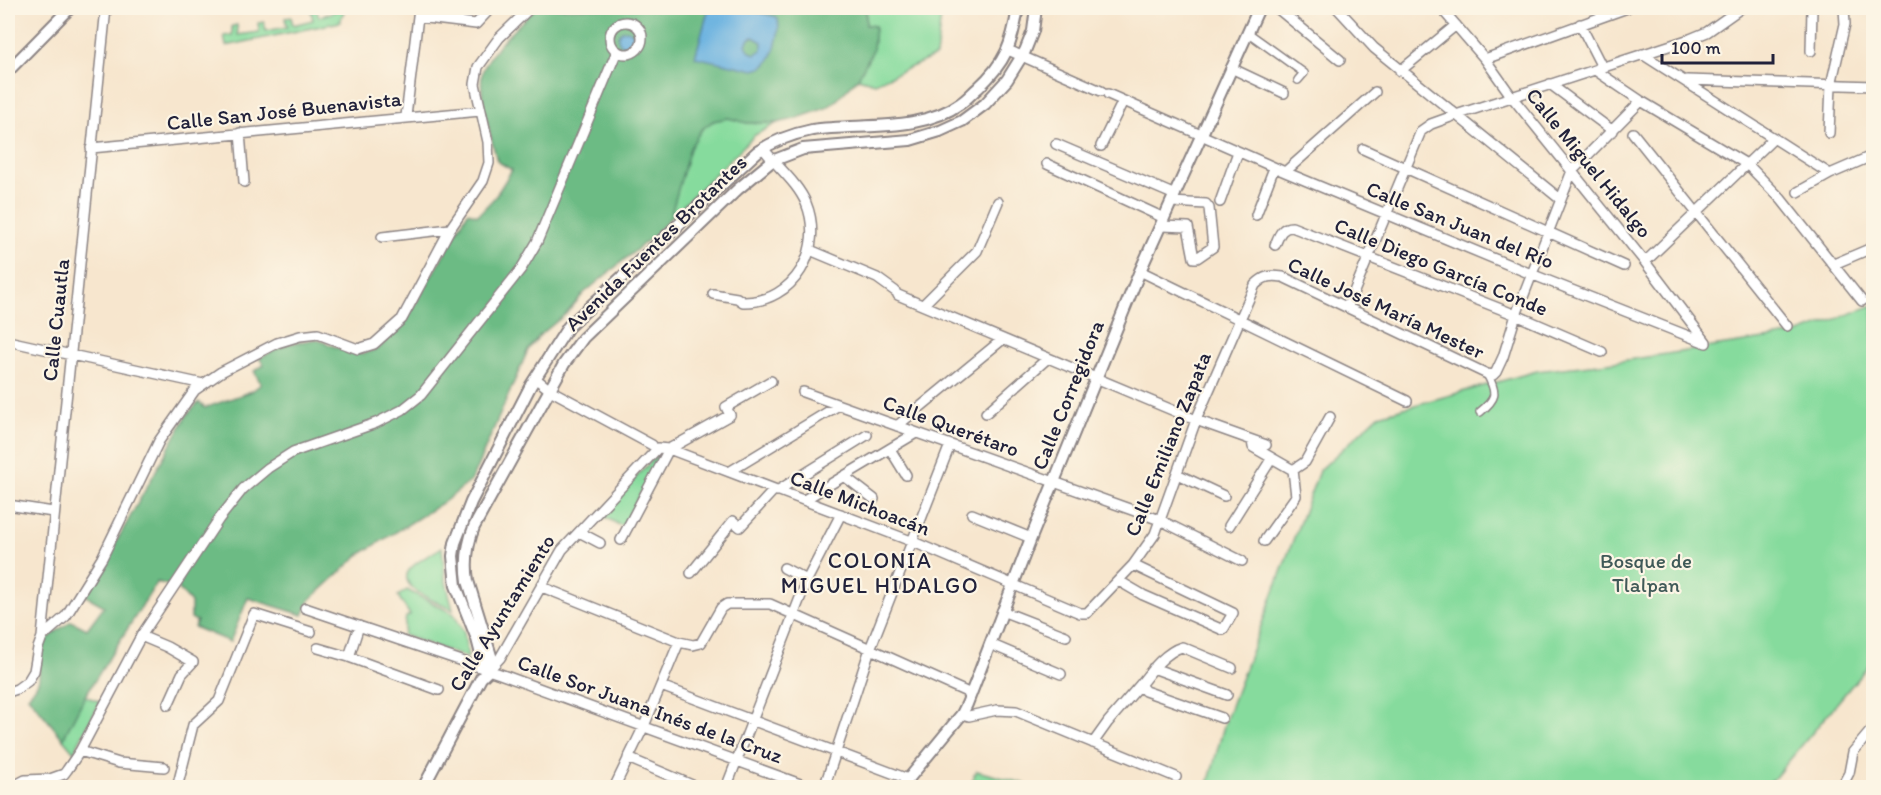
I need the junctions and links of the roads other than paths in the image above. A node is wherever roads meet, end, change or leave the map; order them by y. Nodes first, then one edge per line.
1 (70, 8) edge
2 (106, 8) edge
3 (491, 8) edge
4 (530, 8) edge
5 (1018, 8) edge
6 (1036, 8) edge
7 (1259, 8) edge
8 (1277, 8) edge
9 (1337, 8) edge
10 (1442, 8) edge
11 (1627, 8) edge
12 (1741, 8) edge
13 (1812, 8) edge
14 (1844, 8) edge
15 (419, 12) edge
16 (1580, 24) junction
17 (1456, 25) junction
18 (1247, 32) junction
19 (1008, 50) junction
20 (617, 51) dead end
21 (1811, 51) dead end
22 (1642, 54) junction
23 (1023, 57) junction
24 (1485, 59) junction
25 (1340, 60) dead end
26 (1231, 68) junction
27 (1598, 68) junction
28 (1400, 70) junction
29 (8, 71) edge
30 (1298, 80) dead end
31 (1684, 80) junction
32 (1550, 84) junction
33 (1873, 84) edge
34 (1831, 85) junction
35 (1375, 92) dead end
36 (1284, 93) dead end
37 (1512, 97) junction
38 (1123, 101) junction
39 (1641, 101) junction
40 (480, 111) junction
41 (1456, 115) junction
42 (406, 116) junction
43 (1613, 131) junction
44 (240, 133) junction
45 (1633, 133) dead end
46 (1829, 134) dead end
47 (1202, 137) junction
48 (1774, 138) junction
49 (1056, 144) dead end
50 (1101, 146) dead end
51 (91, 148) junction
52 (763, 148) junction
53 (1363, 150) dead end
54 (1238, 152) junction
55 (1874, 155) edge
56 (772, 161) junction
57 (1047, 164) dead end
58 (1748, 165) junction
59 (1406, 167) junction
60 (1274, 168) junction
61 (1572, 171) junction
62 (1285, 172) junction
63 (1830, 174) junction
64 (244, 182) dead end
65 (1798, 192) dead end
66 (1174, 199) junction
67 (1560, 199) junction
68 (998, 202) dead end
69 (1220, 202) dead end
70 (1697, 212) junction
71 (1386, 214) junction
72 (1256, 215) dead end
73 (1163, 222) junction
74 (450, 229) junction
75 (1547, 232) junction
76 (382, 237) dead end
77 (1275, 245) dead end
78 (1874, 247) edge
79 (810, 250) junction
80 (1368, 257) junction
81 (1645, 262) junction
82 (1834, 264) junction
83 (1624, 266) dead end
84 (1140, 272) junction
85 (1531, 274) junction
86 (1270, 275) joint
87 (713, 294) dead end
88 (1862, 302) dead end
89 (923, 305) junction
90 (1348, 306) junction
91 (1516, 315) junction
92 (1238, 321) junction
93 (1787, 326) dead end
94 (1003, 339) junction
95 (8, 341) edge
96 (1706, 343) joint
97 (1602, 352) dead end
98 (70, 355) junction
99 (1048, 358) junction
100 (1487, 374) junction
101 (534, 378) junction
102 (1096, 378) junction
103 (771, 381) dead end
104 (202, 384) junction
105 (550, 390) junction
106 (803, 392) dead end
107 (1407, 401) dead end
108 (839, 405) junction
109 (1480, 412) dead end
110 (986, 413) dead end
111 (1330, 417) dead end
112 (1196, 420) junction
113 (897, 426) junction
114 (916, 433) junction
115 (867, 435) dead end
116 (1252, 440) junction
117 (950, 445) junction
118 (1266, 445) dead end
119 (655, 446) junction
120 (669, 449) junction
121 (890, 449) junction
122 (1272, 458) junction
123 (1293, 470) junction
124 (729, 472) junction
125 (1178, 474) junction
126 (906, 475) dead end
127 (844, 476) junction
128 (1053, 481) junction
129 (776, 490) junction
130 (1224, 496) dead end
131 (874, 499) dead end
132 (804, 500) junction
133 (8, 505) edge
134 (53, 512) junction
135 (465, 514) junction
136 (841, 514) junction
137 (972, 514) dead end
138 (477, 520) junction
139 (1161, 520) junction
140 (1229, 526) dead end
141 (579, 532) junction
142 (1031, 538) junction
143 (621, 540) dead end
144 (911, 541) junction
145 (1264, 541) dead end
146 (600, 543) dead end
147 (1242, 561) dead end
148 (1133, 565) junction
149 (784, 568) dead end
150 (691, 573) dead end
151 (807, 580) junction
152 (1119, 581) junction
153 (1013, 584) junction
154 (542, 587) junction
155 (305, 608) dead end
156 (1002, 611) junction
157 (1080, 613) joint
158 (794, 614) junction
159 (359, 626) junction
160 (311, 632) dead end
161 (141, 636) junction
162 (1066, 636) dead end
163 (42, 637) junction
164 (679, 642) junction
165 (990, 644) junction
166 (318, 648) dead end
167 (870, 649) junction
168 (349, 657) junction
169 (1154, 668) junction
170 (1232, 668) dead end
171 (489, 670) junction
172 (1061, 674) dead end
173 (1140, 685) junction
174 (661, 686) junction
175 (439, 690) dead end
176 (8, 692) edge
177 (971, 694) junction
178 (1227, 695) dead end
179 (168, 705) dead end
180 (962, 714) junction
181 (1222, 718) dead end
182 (751, 719) junction
183 (644, 726) junction
184 (1874, 727) edge
185 (1093, 743) junction
186 (80, 751) junction
187 (837, 753) junction
188 (628, 758) junction
189 (736, 760) junction
190 (164, 767) dead end
191 (1176, 777) dead end
192 (905, 783) edge
193 (10, 788) edge
194 (177, 788) edge
195 (423, 788) edge
196 (614, 788) edge
197 (699, 788) edge
198 (726, 788) edge
199 (811, 788) edge
200 (824, 788) edge
201 (1841, 788) edge

1 - 29 street
2 - 51 street, Calle Cuautla
3 - 15 street
4 - 40 street
5 - 19 street, Avenida Fuentes Brotantes
6 - 23 street, Avenida Fuentes Brotantes
7 - 18 street, Calle Corregidora
8 - 25 street
9 - 28 street
10 - 17 street, Calle Miguel Hidalgo
11 - 16 street
12 - 22 street
13 - 21 street
14 - 34 street
15 - 42 street
16 - 24 street
16 - 27 street
17 - 24 street, Calle Miguel Hidalgo
17 - 28 street
18 - 26 street, Calle Corregidora
18 - 30 street
19 - 23 street, Calle San Juan del Río
19 - 52 street, Avenida Fuentes Brotantes
20 - 161 street
22 - 27 street
22 - 31 street
23 - 38 street, Calle San Juan del Río
23 - 56 street, Avenida Fuentes Brotantes
24 - 37 street, Calle Miguel Hidalgo
26 - 36 street
26 - 47 street, Calle Corregidora
27 - 32 street
27 - 39 street
28 - 41 street
31 - 34 street
31 - 48 street
32 - 37 street
32 - 43 street
33 - 34 street
34 - 46 street
35 - 62 street
37 - 41 street
37 - 61 street, Calle Miguel Hidalgo
38 - 47 street, Calle San Juan del Río
38 - 50 street
39 - 43 street, Calle José María Mester
39 - 58 street
40 - 42 street, Calle San José Buenavista
40 - 74 street
41 - 59 street
41 - 67 street
42 - 44 street, Calle San José Buenavista
43 - 61 street, Calle José María Mester
44 - 51 street, Calle San José Buenavista
44 - 64 street
45 - 70 street
47 - 54 street, Calle San Juan del Río
47 - 66 street, Calle Corregidora
48 - 58 street
48 - 63 street
49 - 66 street
51 - 98 street, Calle Cuautla
52 - 56 street
52 - 101 street, Avenida Fuentes Brotantes
53 - 59 street
54 - 60 street, Calle San Juan del Río
54 - 69 street
55 - 63 street
56 - 79 street
56 - 105 street, Avenida Fuentes Brotantes
57 - 73 street
58 - 70 street
58 - 82 street
59 - 71 street
59 - 75 street
60 - 62 street, Calle San Juan del Río
60 - 72 street
61 - 67 street, Calle José María Mester
61 - 81 street, Calle Miguel Hidalgo
62 - 71 street, Calle San Juan del Río
63 - 65 street
66 - 73 street, Calle Corregidora
66 - 73 street
67 - 75 street, Calle José María Mester
68 - 89 street
70 - 81 street
70 - 93 street
71 - 80 street
71 - 85 street, Calle San Juan del Río
73 - 84 street, Calle Corregidora
74 - 76 street
74 - 104 street
75 - 83 street
75 - 85 street, Calle José María Mester
77 - 80 street, Calle Diego García Conde
78 - 82 street
79 - 87 street
79 - 89 street
80 - 90 street
80 - 91 street, Calle Diego García Conde
81 - 96 street, Calle Miguel Hidalgo
82 - 88 street
84 - 92 street
84 - 102 street, Calle Corregidora
85 - 91 street, Calle José María Mester
85 - 96 street, Calle San Juan del Río
86 - 90 street, Calle José María Mester
86 - 92 street, Calle Emiliano Zapata
89 - 94 street
90 - 100 street, Calle José María Mester
91 - 97 street, Calle Diego García Conde
91 - 100 street, Calle José María Mester
92 - 107 street
92 - 112 street, Calle Emiliano Zapata
94 - 99 street
94 - 113 street
95 - 98 street
98 - 104 street
98 - 134 street, Calle Cuautla
99 - 102 street
99 - 110 street
100 - 109 street
101 - 105 street, Calle Michoacán
101 - 135 street, Avenida Fuentes Brotantes
102 - 112 street
102 - 128 street, Calle Corregidora
103 - 120 street
104 - 163 street
105 - 119 street, Calle Michoacán
105 - 138 street, Avenida Fuentes Brotantes
106 - 108 street, Calle Querétaro
108 - 113 street, Calle Querétaro
108 - 124 street
111 - 123 street
112 - 116 street
112 - 125 street, Calle Emiliano Zapata
113 - 114 street, Calle Querétaro
114 - 117 street, Calle Querétaro
114 - 121 street
115 - 129 street
116 - 118 street
116 - 122 street
117 - 128 street, Calle Querétaro
117 - 144 street
119 - 120 street, Calle Michoacán
119 - 141 street, Calle Ayuntamiento
120 - 124 street, Calle Michoacán
120 - 143 street
121 - 126 street
121 - 127 street
122 - 123 street
122 - 140 street
123 - 145 street
124 - 129 street, Calle Michoacán
125 - 130 street
125 - 139 street, Calle Emiliano Zapata
127 - 131 street
127 - 132 street
128 - 139 street, Calle Querétaro
128 - 142 street, Calle Corregidora
129 - 132 street, Calle Michoacán
129 - 150 street
132 - 136 street, Calle Michoacán
133 - 134 street
134 - 163 street, Calle Cuautla
135 - 138 street
135 - 171 street, Avenida Fuentes Brotantes
136 - 144 street, Calle Michoacán
136 - 151 street
137 - 142 street
138 - 171 street, Avenida Fuentes Brotantes
139 - 147 street, Calle Querétaro
139 - 148 street, Calle Emiliano Zapata
141 - 146 street
141 - 154 street, Calle Ayuntamiento
142 - 153 street, Calle Corregidora
144 - 153 street, Calle Michoacán
144 - 167 street
148 - 152 street, Calle Emiliano Zapata
148 - 152 street
149 - 151 street
151 - 158 street
152 - 157 street, Calle Emiliano Zapata
153 - 156 street, Calle Corregidora
153 - 157 street, Calle Michoacán
154 - 164 street
154 - 171 street, Calle Ayuntamiento
155 - 159 street, Calle Sor Juana Inés de la Cruz
156 - 162 street
156 - 165 street, Calle Corregidora
158 - 164 street
158 - 167 street
158 - 182 street
159 - 168 street
159 - 171 street, Calle Sor Juana Inés de la Cruz
160 - 194 street
161 - 179 street
161 - 186 street
163 - 176 street, Calle Cuautla
164 - 174 street
165 - 172 street
165 - 177 street, Calle Corregidora
166 - 168 street
167 - 177 street
167 - 187 street
168 - 175 street
169 - 170 street
169 - 173 street
169 - 178 street
171 - 183 street, Calle Sor Juana Inés de la Cruz
171 - 195 street, Calle Ayuntamiento
173 - 181 street
173 - 185 street
174 - 182 street
174 - 183 street
177 - 180 street, Calle Corregidora
180 - 185 street
180 - 192 street, Calle Corregidora
182 - 187 street
182 - 189 street
183 - 188 street
183 - 189 street, Calle Sor Juana Inés de la Cruz
184 - 201 street
185 - 191 street
186 - 190 street
186 - 193 street
187 - 192 street
187 - 200 street
188 - 196 street
188 - 197 street
189 - 198 street
189 - 199 street, Calle Sor Juana Inés de la Cruz

